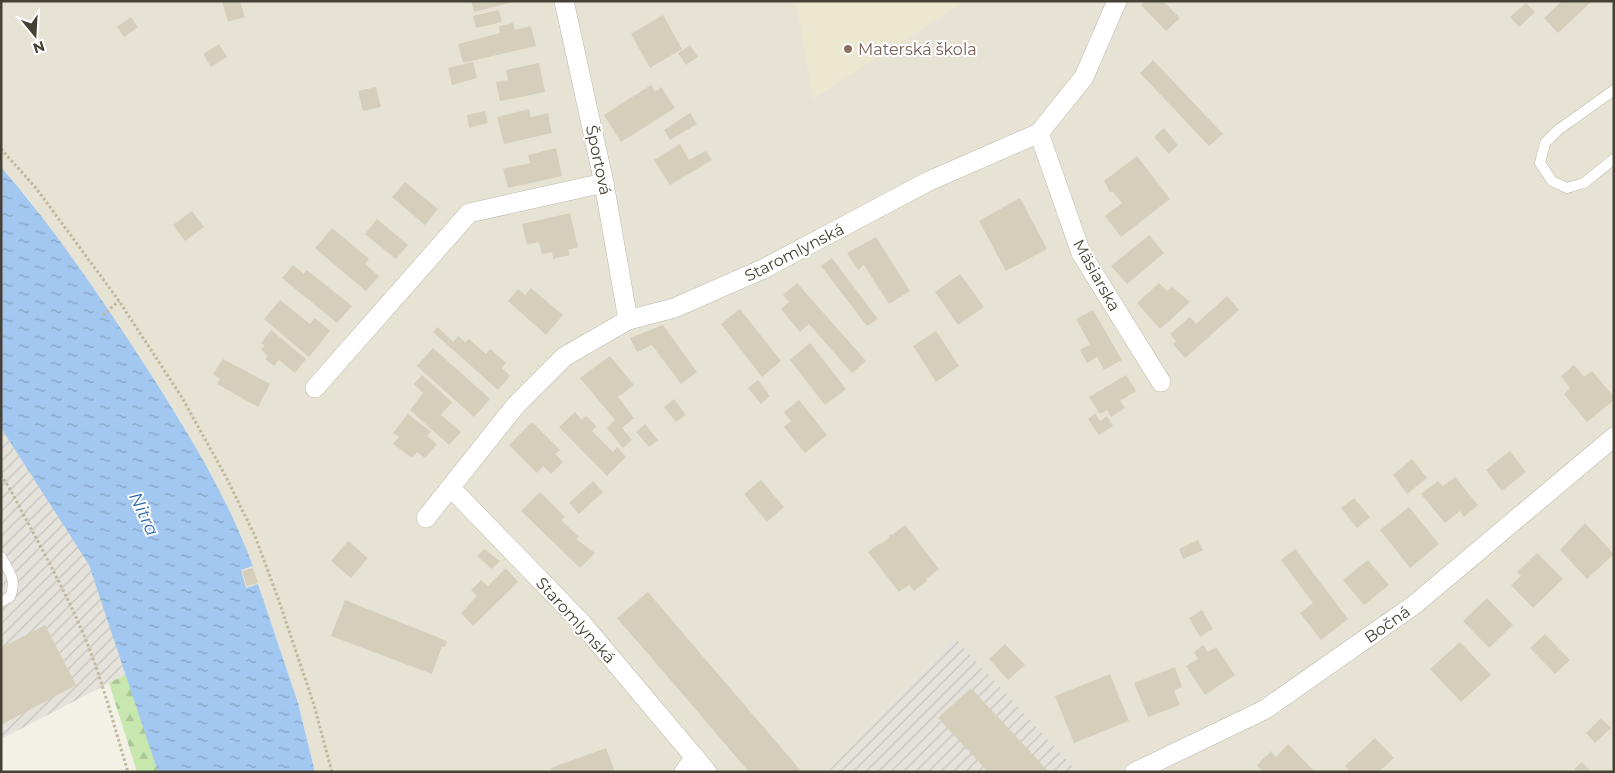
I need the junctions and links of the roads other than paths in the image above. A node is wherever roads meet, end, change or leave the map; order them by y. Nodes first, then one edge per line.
1 (564, 1) edge
2 (1117, 1) edge
3 (1614, 90) edge
4 (1039, 133) junction
5 (1614, 159) edge
6 (604, 183) junction
7 (628, 320) junction
8 (1161, 382) dead end
9 (315, 388) dead end
10 (1614, 437) edge
11 (451, 488) junction
12 (426, 518) dead end
13 (1, 557) edge
14 (1, 602) edge
15 (689, 764) edge
16 (707, 772) edge
17 (1135, 772) edge

1 - 6 street, Športová
2 - 4 street, Staromlynská
3 - 5 lane
4 - 7 street, Staromlynská
4 - 8 street, Mäsiarska
6 - 7 street, Športová
6 - 9 street
7 - 11 street, Staromlynská
10 - 17 street, Bočná
11 - 12 street, Staromlynská
11 - 15 street, Staromlynská
13 - 14 lane
15 - 16 street, Staromlynská

